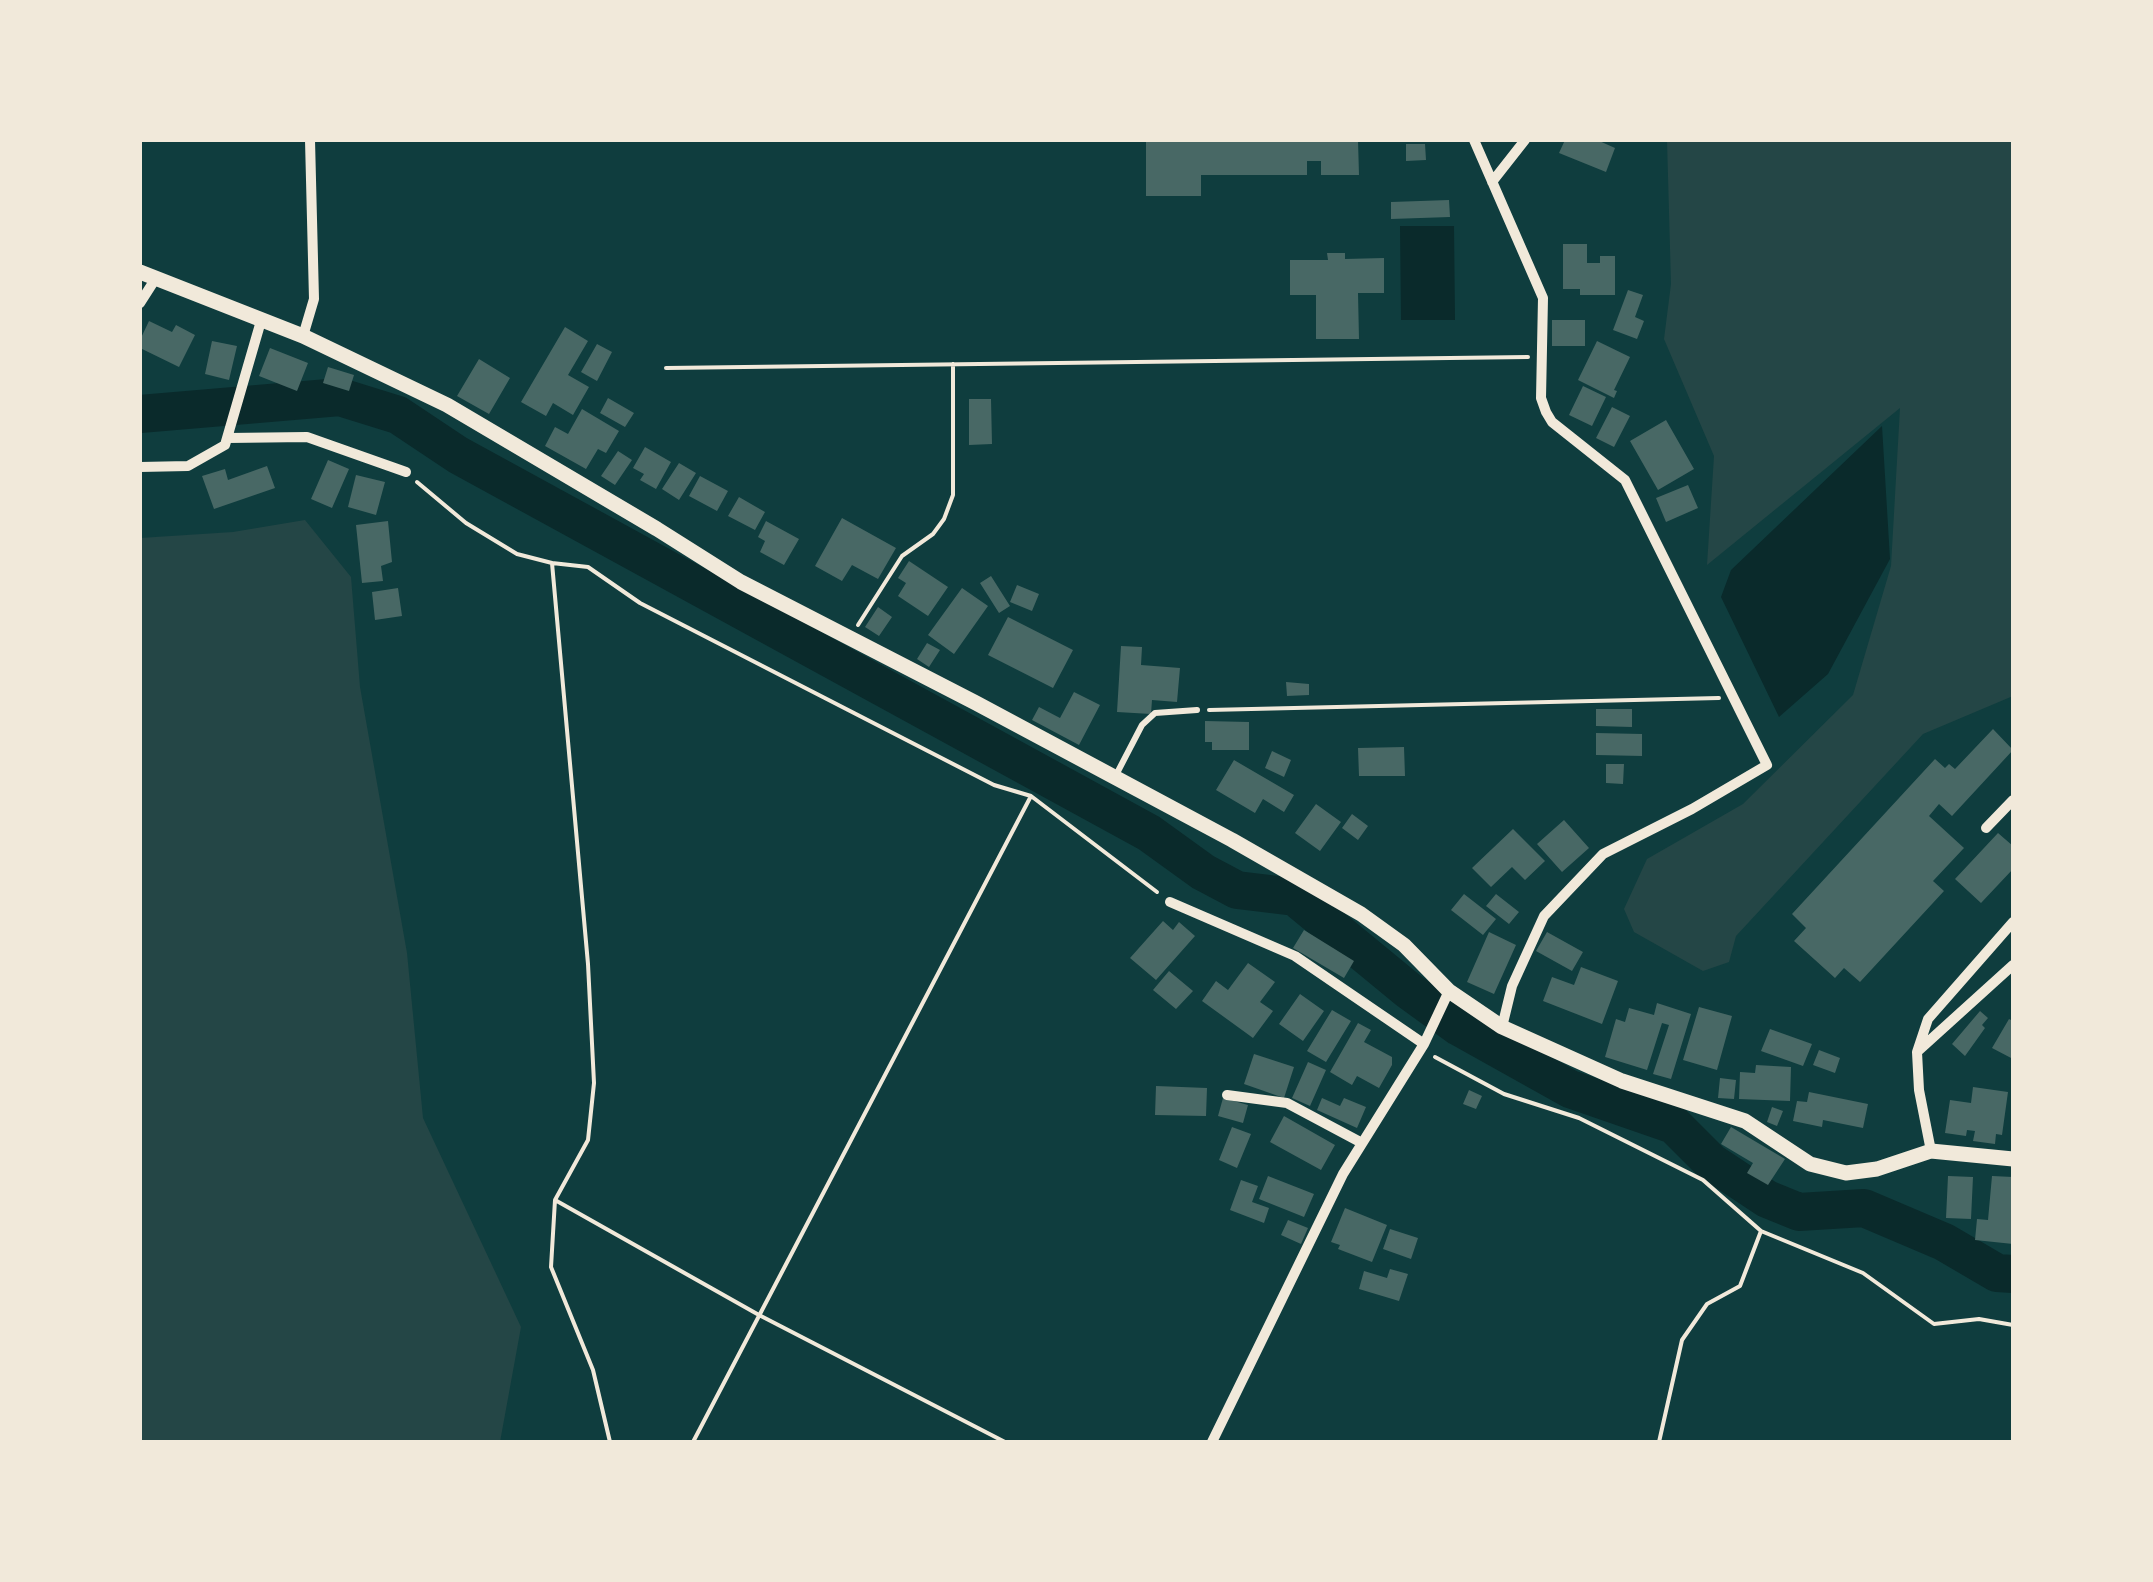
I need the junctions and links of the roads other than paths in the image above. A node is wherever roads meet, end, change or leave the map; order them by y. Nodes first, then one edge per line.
1 (310, 140) edge
2 (1474, 140) edge
3 (1524, 140) edge
4 (1492, 182) junction
5 (148, 275) edge
6 (140, 303) edge
7 (261, 321) junction
8 (302, 336) junction
9 (228, 438) junction
10 (140, 467) edge
11 (406, 472) road end
12 (1196, 710) road end
13 (1115, 778) junction
14 (2013, 800) edge
15 (1986, 828) dead end
16 (1170, 902) road end
17 (2013, 922) edge
18 (2013, 965) edge
19 (1447, 996) junction
20 (1502, 1026) junction
21 (1422, 1047) junction
22 (1917, 1052) junction
23 (1226, 1095) dead end
24 (1362, 1142) junction
25 (1931, 1151) junction
26 (2013, 1159) edge
27 (1212, 1442) edge

1 - 8 street
2 - 4 street
3 - 4 street
4 - 20 street
5 - 6 street
5 - 7 street
7 - 8 street
7 - 9 street
8 - 13 street
9 - 10 street
9 - 11 street
12 - 13 lane
13 - 19 street
14 - 15 street
16 - 21 street
17 - 22 street
18 - 22 street
19 - 20 street
19 - 21 street
20 - 25 street
21 - 24 street
22 - 25 street
23 - 24 street
24 - 27 street
25 - 26 street

